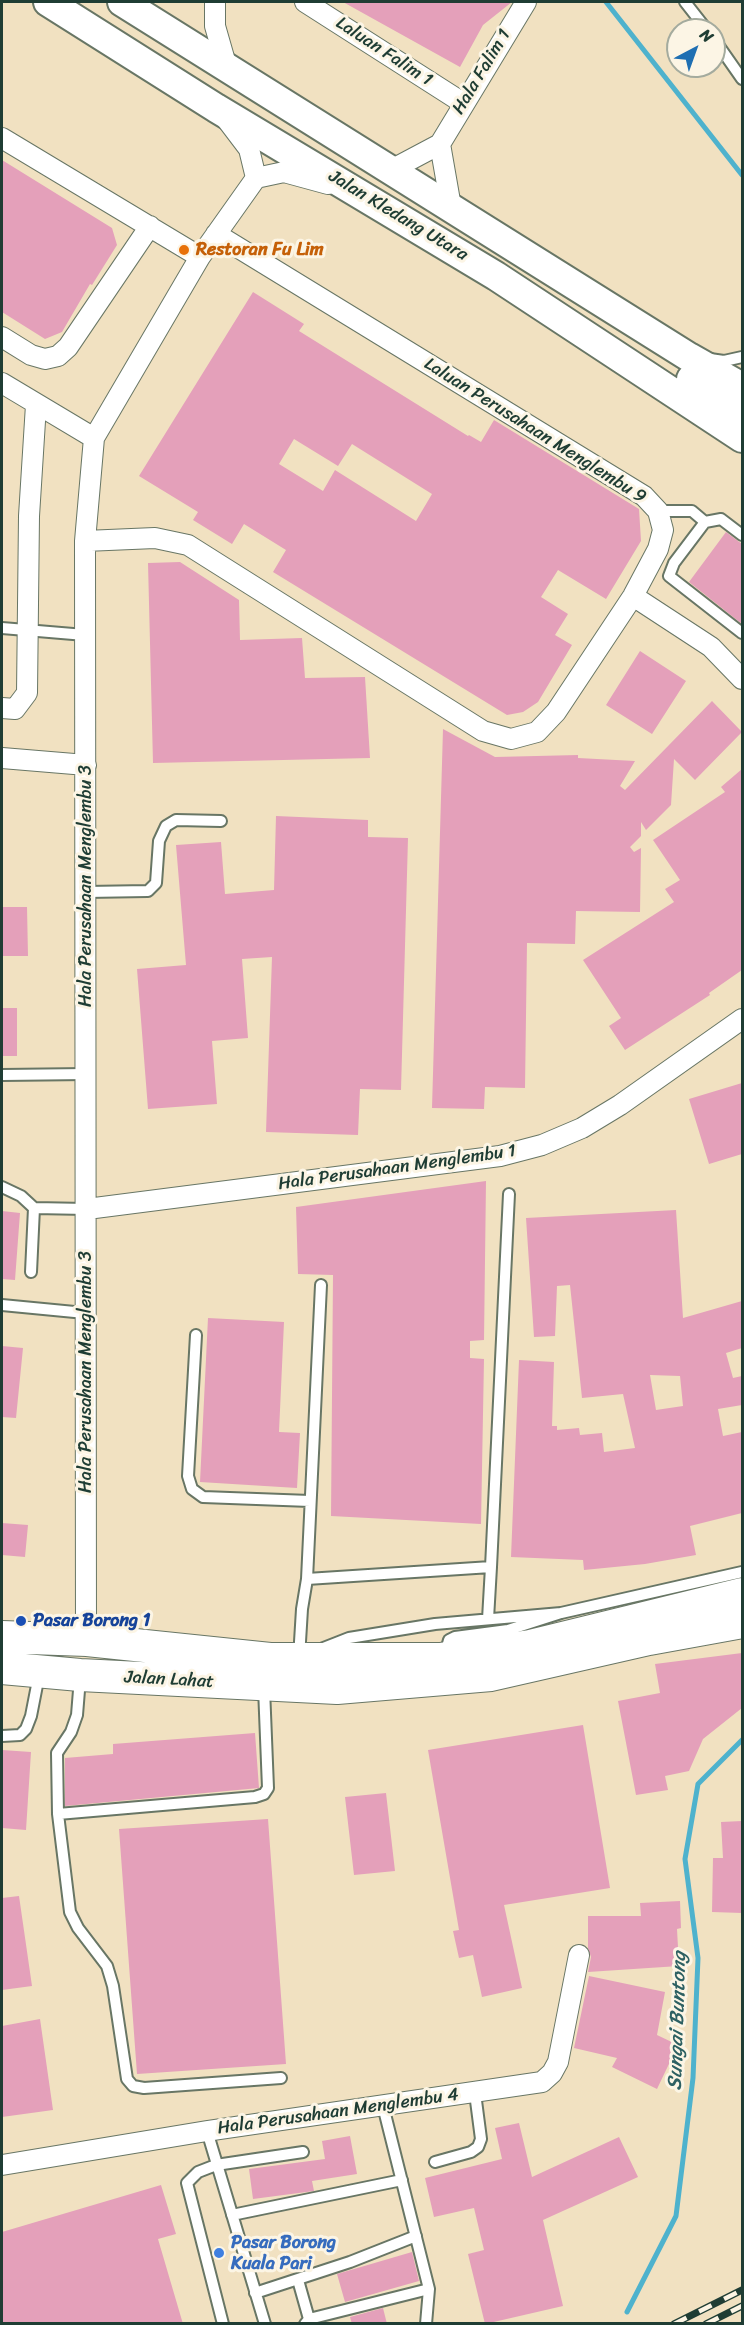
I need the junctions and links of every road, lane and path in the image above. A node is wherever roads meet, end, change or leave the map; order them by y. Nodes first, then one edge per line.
1 (48, 2) edge
2 (122, 2) edge
3 (215, 2) edge
4 (305, 2) edge
5 (526, 2) edge
6 (685, 2) edge
7 (698, 18) edge
8 (726, 56) edge
9 (227, 68) junction
10 (742, 79) edge
11 (463, 103) junction
12 (216, 108) junction
13 (2, 138) edge
14 (275, 142) junction
15 (440, 144) junction
16 (391, 170) junction
17 (256, 178) junction
18 (365, 197) junction
19 (451, 207) junction
20 (150, 226) junction
21 (216, 234) junction
22 (200, 257) junction
23 (2, 337) edge
24 (689, 357) junction
25 (742, 357) edge
26 (2, 383) edge
27 (742, 387) edge
28 (36, 405) junction
29 (742, 411) edge
30 (94, 438) junction
31 (742, 438) edge
32 (658, 511) junction
33 (705, 522) junction
34 (742, 535) edge
35 (85, 541) junction
36 (633, 596) junction
37 (2, 628) edge
38 (26, 629) junction
39 (742, 633) edge
40 (85, 635) junction
41 (742, 679) edge
42 (2, 708) edge
43 (2, 758) edge
44 (86, 765) junction
45 (220, 821) dead end
46 (86, 892) junction
47 (742, 1019) edge
48 (87, 1074) junction
49 (2, 1075) edge
50 (2, 1187) edge
51 (509, 1194) dead end
52 (34, 1208) junction
53 (87, 1209) junction
54 (31, 1272) dead end
55 (321, 1285) dead end
56 (2, 1305) edge
57 (85, 1312) junction
58 (196, 1335) dead end
59 (310, 1501) junction
60 (491, 1568) junction
61 (742, 1572) edge
62 (307, 1579) junction
63 (742, 1594) edge
64 (561, 1613) junction
65 (488, 1620) junction
66 (742, 1622) edge
67 (2, 1637) edge
68 (86, 1640) junction
69 (2, 1646) edge
70 (466, 1655) junction
71 (299, 1659) junction
72 (2, 1668) edge
73 (39, 1671) junction
74 (80, 1675) junction
75 (264, 1685) junction
76 (2, 1736) edge
77 (58, 1814) junction
78 (579, 1955) dead end
79 (281, 2078) dead end
80 (475, 2093) junction
81 (383, 2106) junction
82 (207, 2131) junction
83 (303, 2152) dead end
84 (435, 2162) dead end
85 (216, 2164) junction
86 (2, 2165) edge
87 (402, 2180) junction
88 (231, 2215) junction
89 (417, 2236) junction
90 (298, 2280) junction
91 (429, 2289) junction
92 (255, 2293) junction
93 (307, 2321) edge
94 (223, 2324) edge
95 (265, 2324) edge
96 (426, 2324) edge

1 - 12 main road, Jalan Kledang Utara
2 - 9 main road, Jalan Kledang Utara
3 - 9 street
4 - 11 street, Laluan Falim 1
5 - 11 street, Hala Falim 1
6 - 7 lane
8 - 10 lane
9 - 16 main road, Jalan Kledang Utara
11 - 15 street, Hala Falim 1
12 - 14 main road, Jalan Kledang Utara
12 - 17 street
13 - 20 street
14 - 18 main road, Jalan Kledang Utara
14 - 29 main road
15 - 16 street
15 - 19 street
16 - 19 main road, Jalan Kledang Utara
17 - 18 street
17 - 21 street, Hala Perusahaan Menglembu 3
18 - 31 main road, Jalan Kledang Utara
19 - 24 main road, Jalan Kledang Utara
20 - 22 street
20 - 23 street
21 - 22 street, Hala Perusahaan Menglembu 3
21 - 32 street, Laluan Perusahaan Menglembu 9
22 - 30 street, Hala Perusahaan Menglembu 3
24 - 25 lane
24 - 27 main road, Jalan Kledang Utara
26 - 28 street
28 - 30 street
28 - 38 street
30 - 35 street, Hala Perusahaan Menglembu 3
32 - 33 lane
32 - 36 street, Laluan Perusahaan Menglembu 9
33 - 34 lane
33 - 39 lane
35 - 36 street, Laluan Perusahaan Menglembu 9
35 - 40 street, Hala Perusahaan Menglembu 3
36 - 41 street
37 - 38 lane
38 - 40 lane
38 - 42 street
40 - 44 street, Hala Perusahaan Menglembu 3
43 - 44 street
44 - 46 street, Hala Perusahaan Menglembu 3
45 - 46 lane
46 - 48 street, Hala Perusahaan Menglembu 3
47 - 53 street, Hala Perusahaan Menglembu 1
48 - 49 lane
48 - 53 street, Hala Perusahaan Menglembu 3
50 - 52 lane
51 - 60 lane
52 - 53 lane
52 - 54 lane
53 - 57 street, Hala Perusahaan Menglembu 3
55 - 59 lane
56 - 57 lane
57 - 68 street, Hala Perusahaan Menglembu 3
58 - 59 lane
59 - 62 lane
60 - 62 lane
60 - 65 lane
61 - 64 lane
62 - 71 lane
63 - 70 main road
64 - 65 lane
64 - 70 lane
65 - 71 lane
66 - 75 main road, Jalan Lahat
67 - 68 main road
68 - 69 main road
68 - 71 main road
70 - 71 main road
72 - 73 main road, Jalan Lahat
73 - 74 main road, Jalan Lahat
73 - 76 lane
74 - 75 main road, Jalan Lahat
74 - 77 lane
75 - 77 lane
77 - 79 lane
78 - 80 street, Hala Perusahaan Menglembu 4
80 - 81 street, Hala Perusahaan Menglembu 4
80 - 84 lane
81 - 82 street, Hala Perusahaan Menglembu 4
81 - 87 lane
82 - 85 lane
82 - 86 street, Hala Perusahaan Menglembu 4
83 - 85 lane
85 - 88 lane
85 - 94 lane
87 - 88 lane
87 - 89 lane
88 - 92 lane
89 - 90 lane
89 - 91 lane
90 - 92 lane
90 - 93 lane
91 - 93 lane
91 - 96 lane
92 - 95 lane

